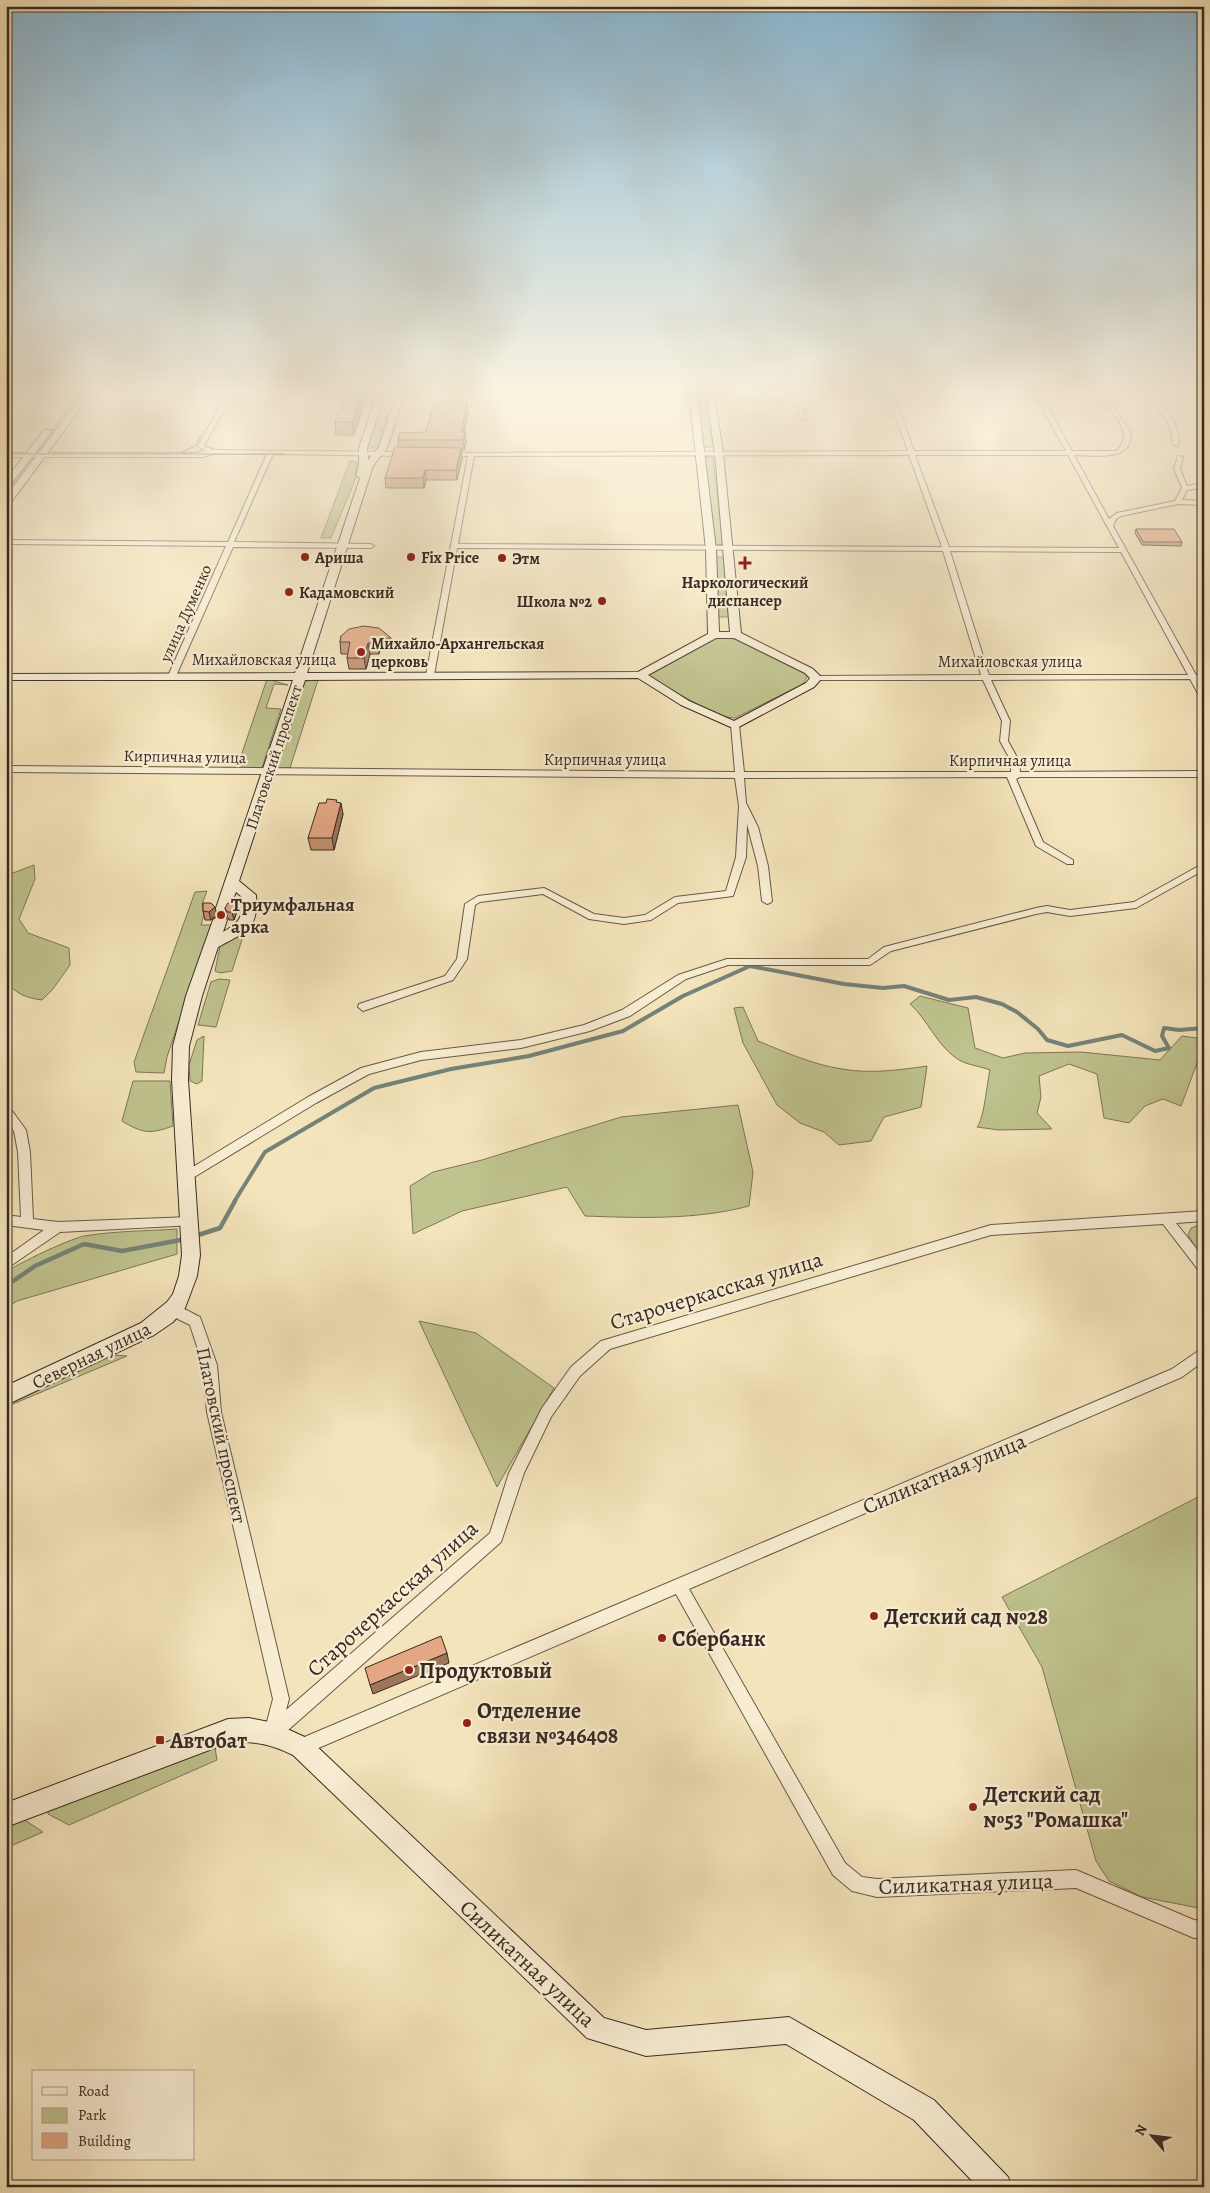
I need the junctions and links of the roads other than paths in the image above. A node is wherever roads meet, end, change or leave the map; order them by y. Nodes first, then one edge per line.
1 (253, 495) edge
2 (354, 495) edge
3 (359, 495) edge
4 (463, 495) edge
5 (705, 495) edge
6 (723, 495) edge
7 (927, 495) edge
8 (1093, 495) edge
9 (1181, 495) edge
10 (1178, 502) junction
11 (1204, 503) edge
12 (1110, 526) junction
13 (6, 542) edge
14 (231, 544) junction
15 (341, 546) junction
16 (371, 546) dead end
17 (454, 546) junction
18 (711, 549) junction
19 (729, 549) junction
20 (946, 549) junction
21 (1124, 550) junction
22 (714, 635) junction
23 (736, 635) junction
24 (430, 675) junction
25 (641, 675) junction
26 (172, 676) junction
27 (299, 676) junction
28 (1193, 676) junction
29 (6, 677) edge
30 (986, 677) junction
31 (1204, 677) edge
32 (816, 678) junction
33 (1204, 697) edge
34 (735, 726) junction
35 (6, 769) edge
36 (270, 772) junction
37 (740, 774) junction
38 (1204, 774) edge
39 (1013, 776) junction
40 (743, 807) junction
41 (1070, 862) dead end
42 (1204, 866) edge
43 (232, 882) junction
44 (767, 901) dead end
45 (211, 945) junction
46 (363, 1006) dead end
47 (6, 1111) edge
48 (187, 1176) junction
49 (1204, 1216) edge
50 (1166, 1219) junction
51 (6, 1220) edge
52 (190, 1222) junction
53 (27, 1223) junction
54 (58, 1227) junction
55 (6, 1264) edge
56 (1204, 1268) edge
57 (173, 1310) junction
58 (1204, 1353) edge
59 (6, 1396) edge
60 (680, 1587) junction
61 (272, 1733) junction
62 (302, 1747) junction
63 (6, 1814) edge
64 (1204, 1930) edge
65 (998, 2187) edge

1 - 14 street, улица Думенко
2 - 15 street, Платовский проспект
3 - 15 street, Платовский проспект
4 - 17 street
5 - 18 street
6 - 19 street
7 - 20 street
8 - 12 street
9 - 10 street
10 - 11 street
10 - 12 street
12 - 21 street
13 - 14 street
14 - 15 street
14 - 26 street, улица Думенко
15 - 16 street
15 - 27 main road, Платовский проспект
17 - 18 street
17 - 24 street
18 - 19 street
18 - 22 street
19 - 20 street
19 - 23 street
20 - 21 street
20 - 30 street
21 - 28 street
22 - 23 street
22 - 25 street
23 - 32 street
24 - 25 street, Михайловская улица
24 - 27 street, Михайловская улица
25 - 34 street
26 - 27 street, Михайловская улица
26 - 29 main road, Михайловская улица
27 - 36 street, Платовский проспект
28 - 30 street, Михайловская улица
28 - 31 street, Михайловская улица
28 - 33 street
30 - 32 street, Михайловская улица
30 - 39 street
32 - 34 street
34 - 37 street
35 - 36 street, Кирпичная улица
36 - 37 street, Кирпичная улица
36 - 43 street, Платовский проспект
37 - 39 street, Кирпичная улица
37 - 40 street
38 - 39 street, Кирпичная улица
39 - 41 street
40 - 44 street
40 - 46 street
42 - 48 street
43 - 45 street, Платовский проспект
43 - 45 street
45 - 48 street, Платовский проспект
47 - 53 street
48 - 52 street, Платовский проспект
49 - 50 street, Старочеркасская улица
50 - 56 street
50 - 61 street, Старочеркасская улица
51 - 53 street
52 - 54 street
52 - 57 street, Платовский проспект
53 - 54 street
54 - 55 street
57 - 59 street, Северная улица
57 - 61 street, Платовский проспект
58 - 60 street, Силикатная улица
60 - 62 street, Силикатная улица
60 - 64 street, Силикатная улица
61 - 62 street, Силикатная улица
61 - 63 street, Силикатная улица
62 - 65 street, Силикатная улица

